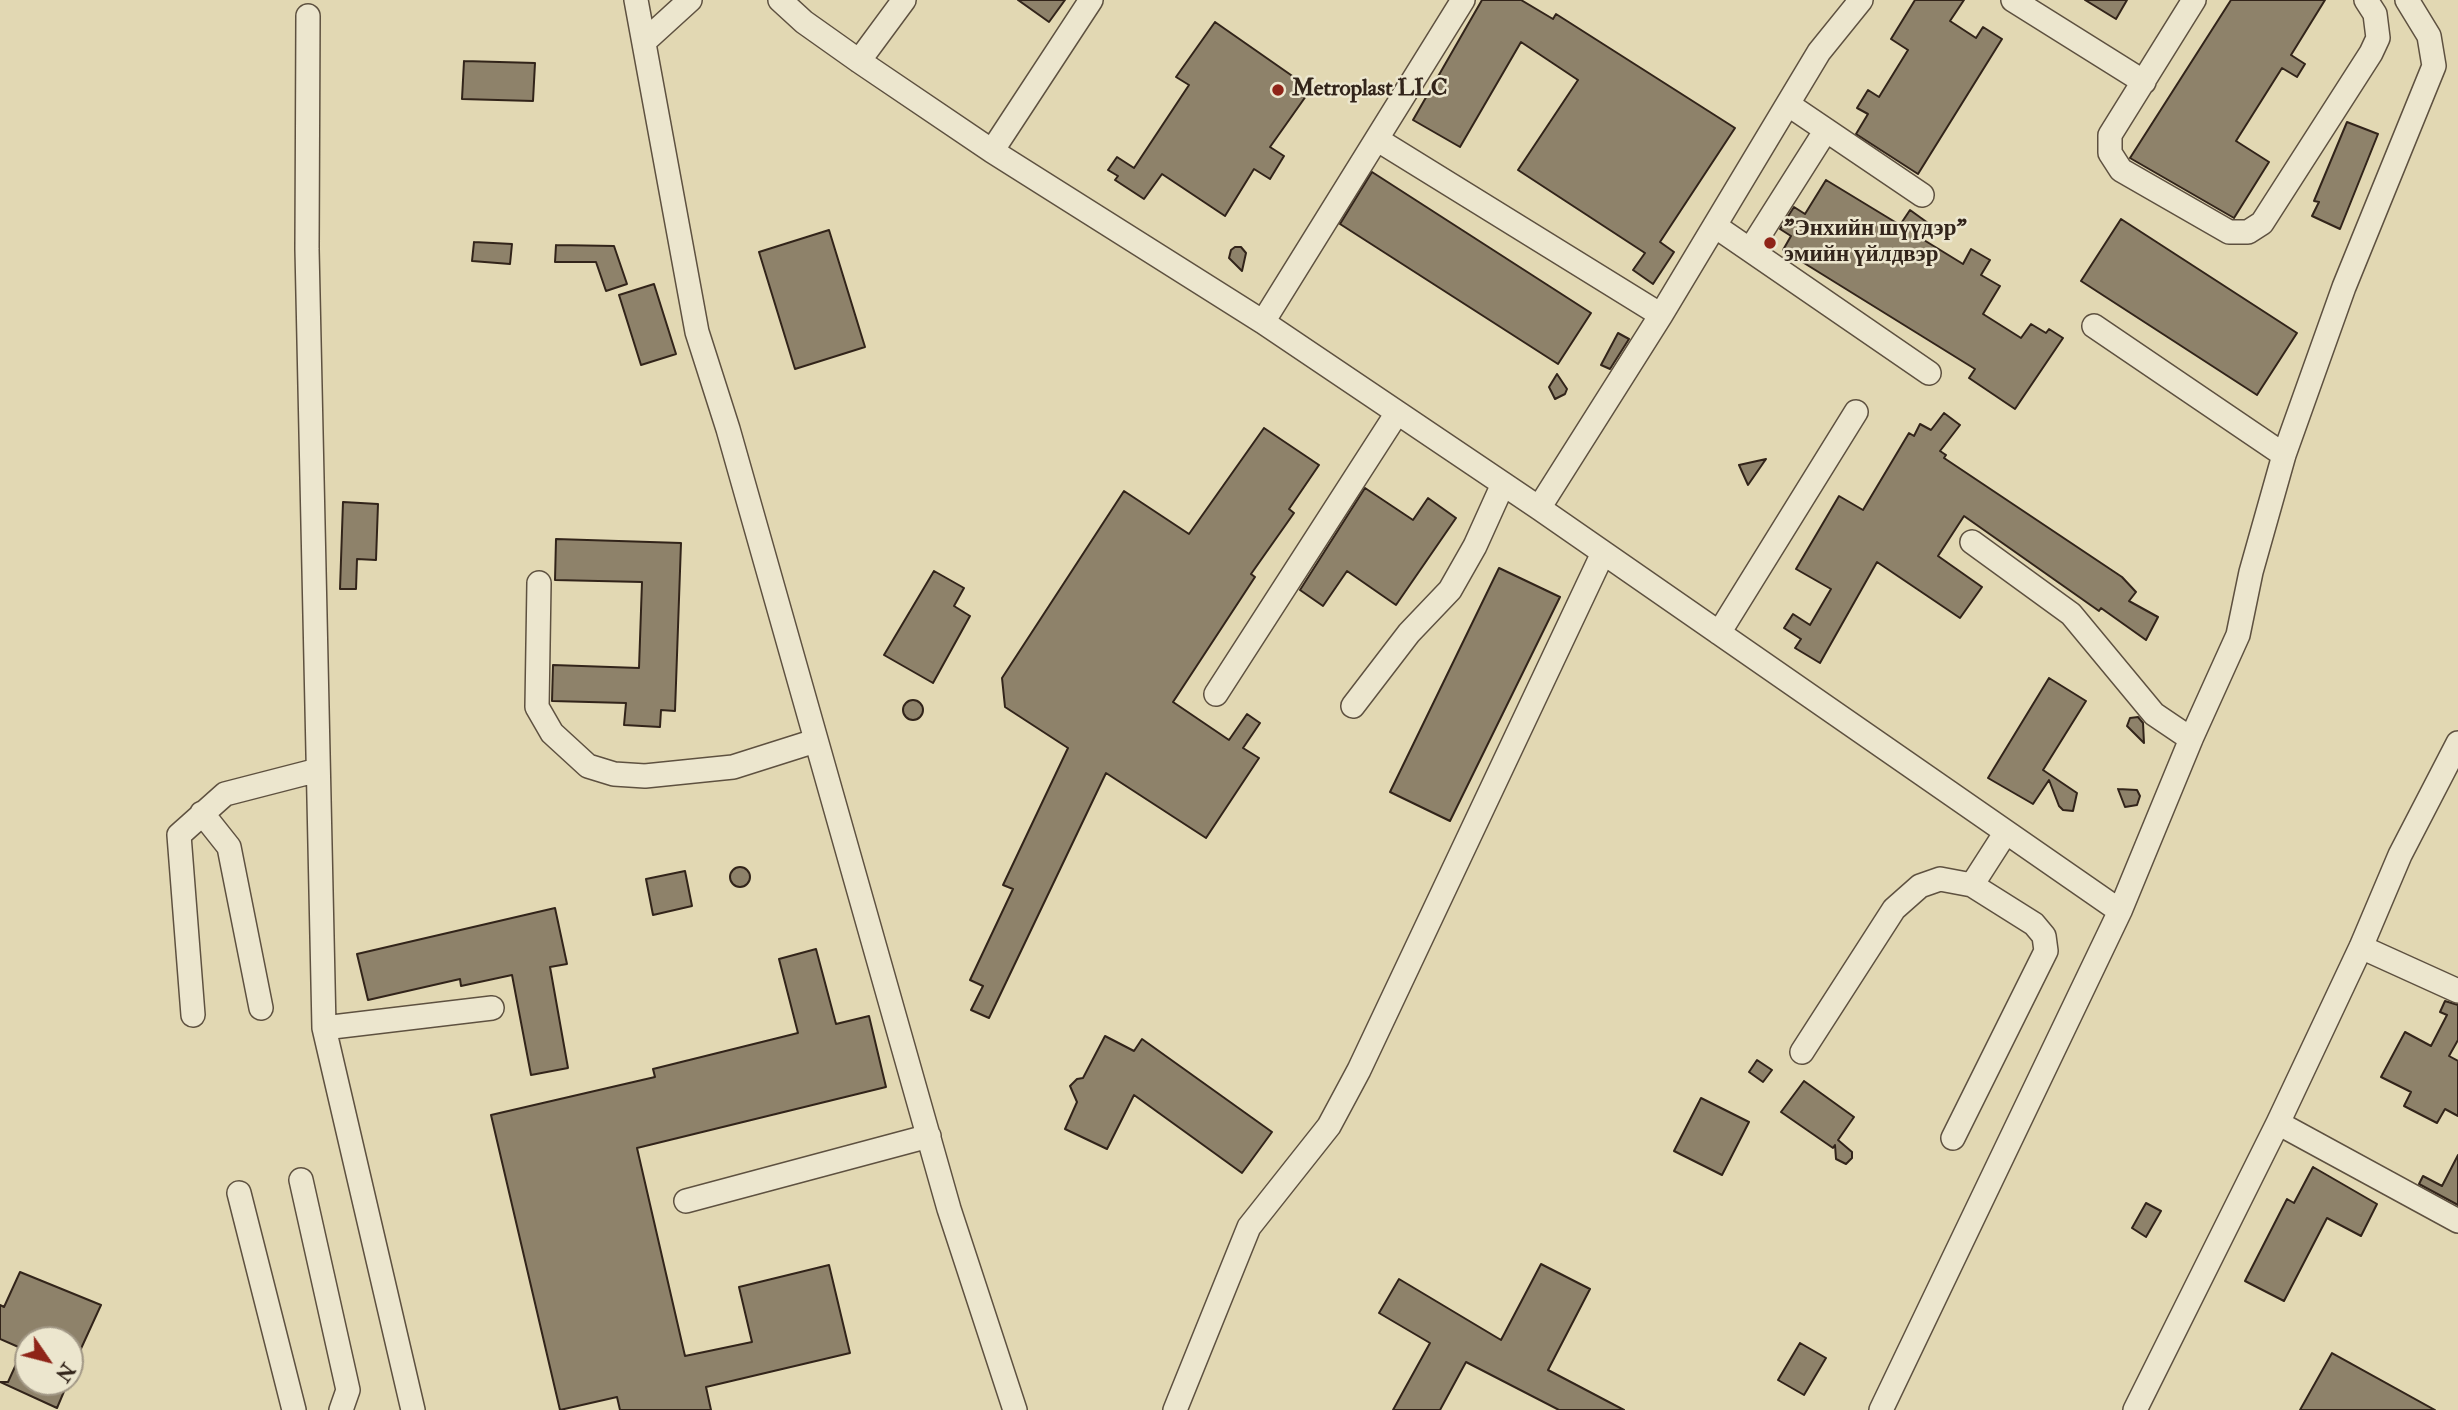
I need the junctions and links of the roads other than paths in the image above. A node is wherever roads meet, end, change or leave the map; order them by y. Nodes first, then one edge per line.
1 (636, 0) edge
2 (690, 0) edge
3 (780, 0) edge
4 (904, 0) edge
5 (1091, 0) edge
6 (1462, 0) edge
7 (1861, 0) edge
8 (2013, 0) edge
9 (2194, 0) edge
10 (2366, 0) edge
11 (2407, 0) edge
12 (308, 16) dead end
13 (645, 41) junction
14 (859, 61) junction
15 (2144, 82) junction
16 (1789, 105) junction
17 (1826, 130) junction
18 (1378, 140) junction
19 (992, 151) junction
20 (1922, 195) dead end
21 (1715, 226) junction
22 (1750, 250) junction
23 (1661, 315) junction
24 (1263, 322) junction
25 (2094, 326) dead end
26 (1928, 373) dead end
27 (1856, 412) dead end
28 (1397, 413) junction
29 (2284, 455) junction
30 (1503, 484) junction
31 (1539, 508) junction
32 (1972, 542) dead end
33 (1604, 553) junction
34 (539, 583) dead end
35 (1719, 633) junction
36 (1216, 694) dead end
37 (1353, 706) dead end
38 (2191, 739) junction
39 (816, 741) junction
40 (2458, 743) edge
41 (318, 771) junction
42 (202, 813) junction
43 (2006, 832) junction
44 (1972, 885) junction
45 (2120, 911) junction
46 (2361, 947) junction
47 (2458, 991) edge
48 (261, 1007) dead end
49 (492, 1008) dead end
50 (194, 1014) dead end
51 (324, 1028) junction
52 (1802, 1052) dead end
53 (2278, 1123) junction
54 (929, 1136) junction
55 (1953, 1138) dead end
56 (301, 1180) dead end
57 (239, 1193) dead end
58 (686, 1201) dead end
59 (2458, 1221) edge
60 (294, 1410) edge
61 (341, 1410) edge
62 (413, 1410) edge
63 (1015, 1410) edge
64 (1175, 1410) edge
65 (1881, 1410) edge
66 (2135, 1410) edge

1 - 13 street
2 - 13 street
3 - 14 street
4 - 14 street
5 - 19 street
6 - 18 street
7 - 16 street
8 - 15 street
9 - 15 street
10 - 15 street
11 - 29 street
12 - 41 street
13 - 39 street
14 - 19 street
16 - 17 street
16 - 21 street
17 - 20 street
17 - 22 street
18 - 23 street
18 - 24 street
19 - 24 street
21 - 22 street
21 - 23 street
22 - 26 street
23 - 31 street
24 - 28 street
25 - 29 street
27 - 35 street
28 - 30 street
28 - 36 street
29 - 38 street
30 - 31 street
30 - 37 street
31 - 33 street
32 - 38 street
33 - 35 street
33 - 64 street
34 - 39 street
35 - 43 street
38 - 45 street
39 - 54 street
40 - 46 street
41 - 42 street
41 - 51 street
42 - 48 street
42 - 50 street
43 - 44 street
43 - 45 street
44 - 52 street
44 - 55 street
45 - 65 street
46 - 47 street
46 - 53 street
49 - 51 street
51 - 62 street
53 - 59 street
53 - 66 street
54 - 58 street
54 - 63 street
56 - 61 street
57 - 60 street

